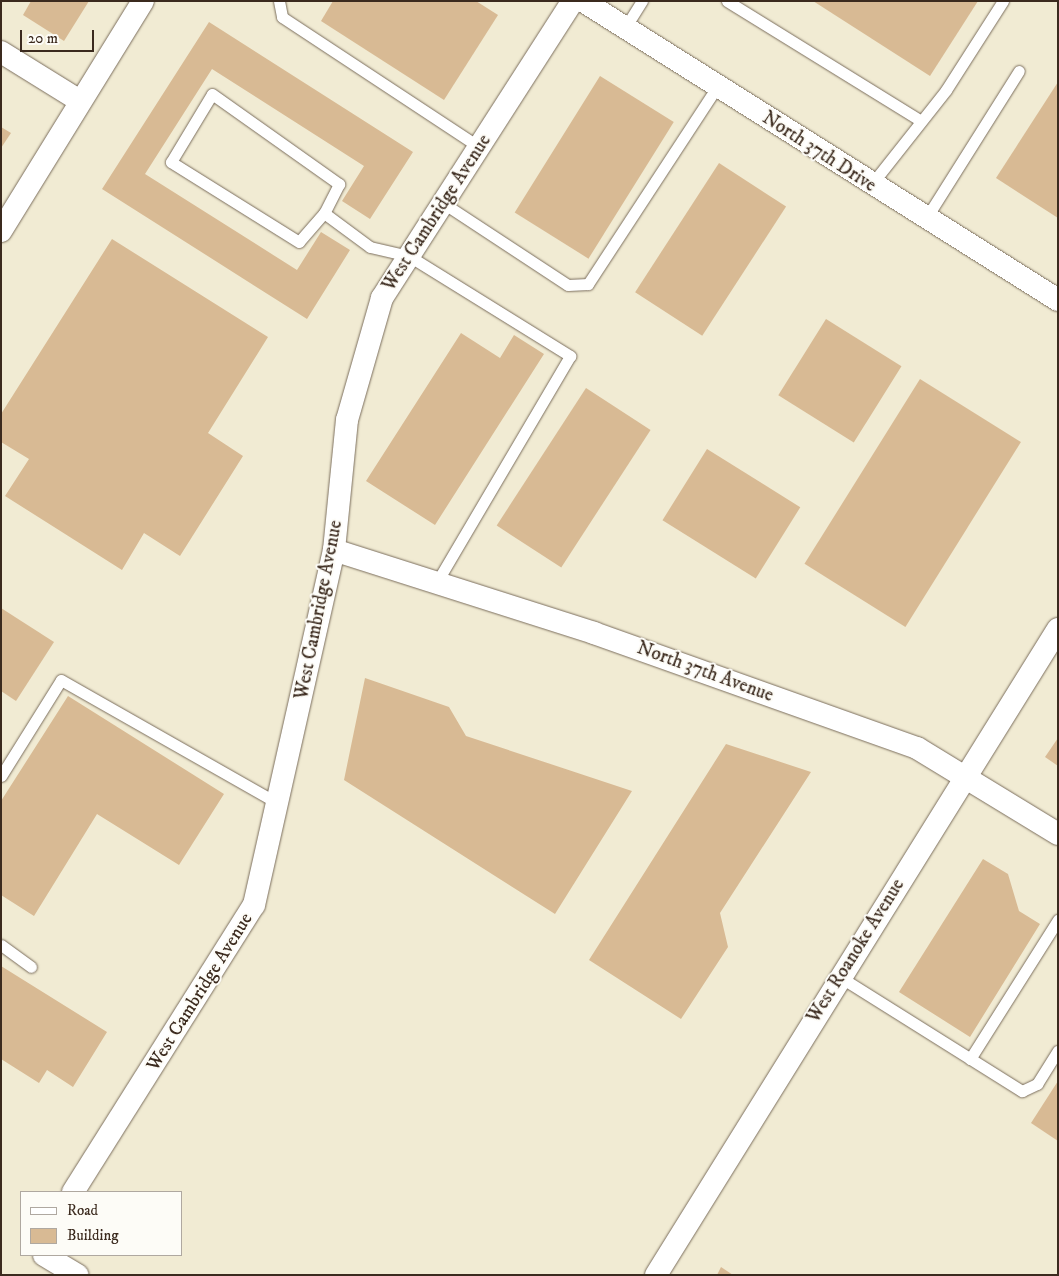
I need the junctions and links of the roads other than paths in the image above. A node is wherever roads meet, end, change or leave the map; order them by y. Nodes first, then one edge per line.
1 (143, 1) edge
2 (279, 1) edge
3 (573, 1) edge
4 (642, 1) edge
5 (727, 1) edge
6 (1003, 1) edge
7 (593, 4) edge
8 (625, 28) junction
9 (1, 52) edge
10 (1019, 71) dead end
11 (717, 86) junction
12 (80, 101) junction
13 (921, 121) junction
14 (479, 147) junction
15 (871, 185) junction
16 (443, 203) junction
17 (324, 214) junction
18 (925, 220) junction
19 (1, 231) edge
20 (409, 256) junction
21 (1058, 300) edge
22 (334, 550) junction
23 (437, 582) junction
24 (1058, 629) edge
25 (965, 774) junction
26 (1, 776) edge
27 (279, 804) junction
28 (1058, 834) edge
29 (1058, 920) edge
30 (1, 945) edge
31 (31, 967) dead end
32 (840, 978) junction
33 (1058, 1051) edge
34 (970, 1059) junction
35 (74, 1191) edge
36 (46, 1256) edge
37 (77, 1275) edge
38 (656, 1275) edge

1 - 12 street
2 - 14 lane
3 - 14 street, West Cambridge Avenue
4 - 8 lane
5 - 13 lane
6 - 13 lane
7 - 8 street, North 37th Drive
8 - 11 street, North 37th Drive
9 - 12 street
10 - 18 lane
11 - 15 street, North 37th Drive
11 - 16 lane
12 - 19 street
13 - 15 lane
14 - 16 street, West Cambridge Avenue
15 - 18 street, North 37th Drive
16 - 20 street, West Cambridge Avenue
17 - 17 lane
17 - 20 lane
18 - 21 street, North 37th Drive
20 - 22 street, West Cambridge Avenue
20 - 23 lane
22 - 23 street, North 37th Avenue
22 - 27 street, West Cambridge Avenue
23 - 25 street, North 37th Avenue
24 - 25 street, West Roanoke Avenue
25 - 28 street, North 37th Avenue
25 - 32 street, West Roanoke Avenue
26 - 27 lane
27 - 35 street, West Cambridge Avenue
29 - 34 lane
30 - 31 lane
32 - 34 lane
32 - 38 street, West Roanoke Avenue
33 - 34 lane
36 - 37 street

